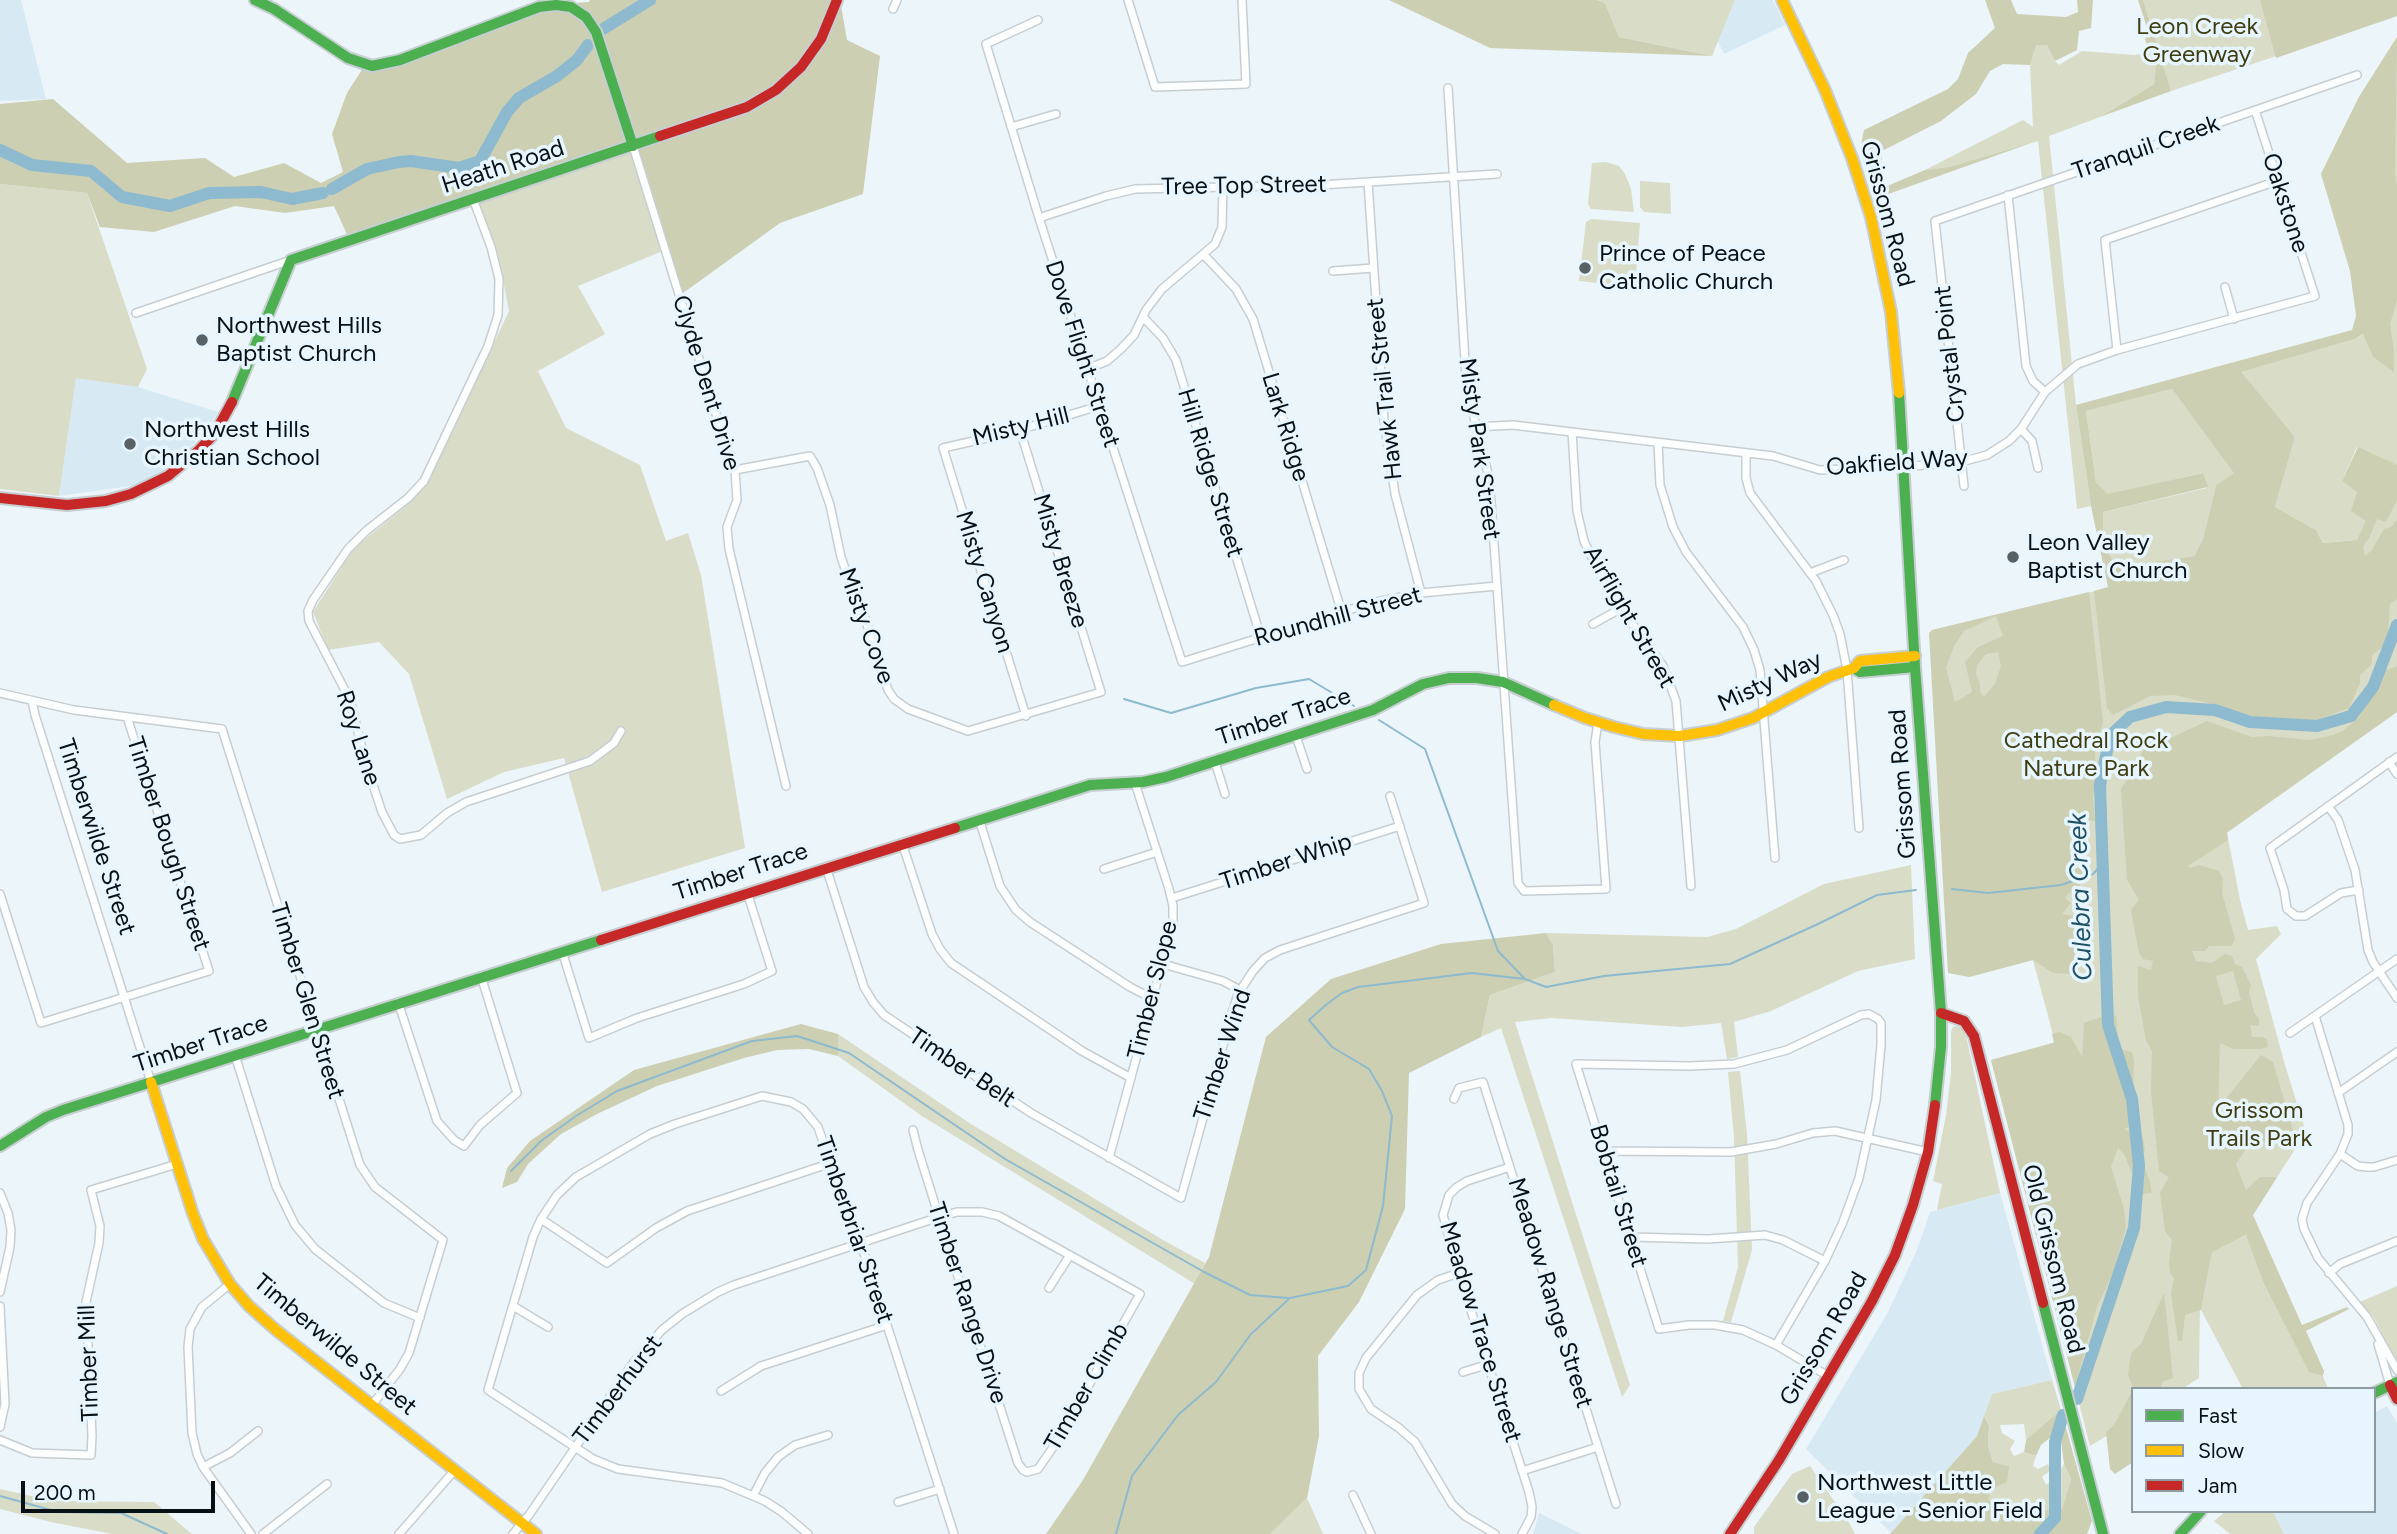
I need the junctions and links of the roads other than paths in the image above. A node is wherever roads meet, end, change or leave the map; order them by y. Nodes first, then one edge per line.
1 (255, 0) edge
2 (837, 0) edge
3 (897, 0) edge
4 (1128, 0) edge
5 (1242, 0) edge
6 (1782, 0) edge
7 (893, 9) dead end
8 (1038, 20) dead end
9 (2357, 75) dead end
10 (1448, 88) dead end
11 (2255, 110) junction
12 (1056, 114) dead end
13 (1011, 127) junction
14 (633, 146) junction
15 (1497, 174) dead end
16 (1454, 176) junction
17 (2277, 181) junction
18 (1367, 182) junction
19 (1223, 187) junction
20 (2008, 195) junction
21 (473, 199) junction
22 (1039, 218) junction
23 (1936, 221) joint
24 (1204, 255) junction
25 (291, 260) junction
26 (1373, 268) junction
27 (1333, 271) dead end
28 (2225, 287) dead end
29 (2315, 296) joint
30 (136, 313) dead end
31 (1143, 317) junction
32 (2234, 319) junction
33 (2117, 350) junction
34 (1087, 369) junction
35 (2045, 392) junction
36 (1099, 406) junction
37 (1476, 427) junction
38 (2021, 429) junction
39 (1020, 430) junction
40 (1572, 432) junction
41 (1658, 443) junction
42 (943, 448) joint
43 (1746, 453) junction
44 (1961, 461) junction
45 (1903, 467) junction
46 (2038, 468) dead end
47 (735, 470) junction
48 (1964, 486) dead end
49 (0, 498) edge
50 (1844, 560) dead end
51 (1810, 573) junction
52 (1497, 586) junction
53 (1420, 593) junction
54 (1620, 608) junction
55 (1342, 612) junction
56 (1593, 624) dead end
57 (1261, 638) junction
58 (1915, 662) junction
59 (1182, 663) joint
60 (1851, 669) junction
61 (1503, 682) junction
62 (1101, 692) joint
63 (0, 693) edge
64 (32, 701) junction
65 (1765, 712) junction
66 (1026, 716) junction
67 (127, 717) junction
68 (1598, 722) junction
69 (621, 731) dead end
70 (1296, 736) junction
71 (1680, 736) junction
72 (2397, 757) edge
73 (1215, 762) junction
74 (2389, 762) junction
75 (1307, 769) dead end
76 (2397, 774) edge
77 (1135, 783) junction
78 (786, 786) dead end
79 (1225, 794) dead end
80 (1390, 796) dead end
81 (2328, 806) junction
82 (979, 818) junction
83 (1400, 826) junction
84 (1859, 828) dead end
85 (902, 843) junction
86 (1157, 852) junction
87 (1775, 858) dead end
88 (826, 867) junction
89 (1104, 869) dead end
90 (1691, 886) dead end
91 (2359, 890) junction
92 (747, 892) junction
93 (0, 894) edge
94 (1172, 898) junction
95 (562, 951) junction
96 (2397, 959) edge
97 (1163, 964) junction
98 (2379, 973) junction
99 (481, 976) junction
100 (1240, 990) junction
101 (125, 997) junction
102 (2397, 998) edge
103 (1153, 999) junction
104 (398, 1002) junction
105 (1941, 1013) junction
106 (2315, 1016) junction
107 (316, 1029) junction
108 (2290, 1033) dead end
109 (2397, 1052) edge
110 (235, 1055) junction
111 (1131, 1078) junction
112 (151, 1082) junction
113 (2338, 1093) junction
114 (1454, 1098) dead end
115 (913, 1130) dead end
116 (1869, 1138) junction
117 (0, 1146) edge
118 (1604, 1151) junction
119 (1928, 1152) junction
120 (2340, 1154) junction
121 (1109, 1158) junction
122 (2397, 1160) edge
123 (831, 1163) junction
124 (177, 1164) junction
125 (1510, 1167) junction
126 (0, 1193) edge
127 (1181, 1198) joint
128 (939, 1217) junction
129 (541, 1219) junction
130 (1631, 1237) junction
131 (2397, 1241) edge
132 (861, 1244) junction
133 (1070, 1255) junction
134 (1825, 1261) junction
135 (1459, 1273) junction
136 (2329, 1273) junction
137 (230, 1284) junction
138 (1049, 1288) dead end
139 (0, 1292) edge
140 (1140, 1294) joint
141 (0, 1306) edge
142 (513, 1306) junction
143 (420, 1318) junction
144 (887, 1325) junction
145 (548, 1327) dead end
146 (2378, 1339) junction
147 (1776, 1345) junction
148 (1489, 1364) junction
149 (2397, 1370) edge
150 (1463, 1372) dead end
151 (1828, 1376) junction
152 (2394, 1384) edge
153 (721, 1391) dead end
154 (2376, 1392) edge
155 (2397, 1399) edge
156 (372, 1405) junction
157 (0, 1427) edge
158 (258, 1430) dead end
159 (828, 1435) dead end
160 (0, 1440) edge
161 (1598, 1447) junction
162 (575, 1448) junction
163 (204, 1467) junction
164 (455, 1471) junction
165 (1522, 1471) junction
166 (1027, 1472) joint
167 (327, 1483) dead end
168 (940, 1489) junction
169 (1353, 1495) dead end
170 (753, 1496) junction
171 (898, 1502) dead end
172 (1616, 1504) dead end
173 (2199, 1513) edge
174 (522, 1523) junction
175 (251, 1534) edge
176 (263, 1534) edge
177 (399, 1534) edge
178 (513, 1534) edge
179 (536, 1534) edge
180 (808, 1534) edge
181 (954, 1534) edge
182 (1371, 1534) edge
183 (1495, 1534) edge
184 (1522, 1534) edge
185 (1730, 1534) edge
186 (2103, 1534) edge
187 (2180, 1534) edge

1 - 14 street
2 - 14 street, Heath Road
3 - 7 street
4 - 5 street
6 - 45 street, Grissom Road
8 - 13 street, Dove Flight Street
9 - 11 street, Tranquil Creek
10 - 16 street, Misty Park Street
11 - 17 street, Oakstone
11 - 20 street, Tranquil Creek
12 - 13 street
13 - 22 street, Dove Flight Street
14 - 21 street, Heath Road
14 - 47 street, Clyde Dent Drive
15 - 16 street, Tree Top Street
16 - 18 street, Tree Top Street
16 - 37 street, Misty Park Street
17 - 29 street, Oakstone
17 - 33 street
18 - 19 street, Tree Top Street
18 - 26 street, Hawk Trail Street
19 - 22 street, Tree Top Street
19 - 24 street
20 - 23 street, Tranquil Creek
20 - 35 street
21 - 25 street, Heath Road
21 - 69 street, Roy Lane
22 - 34 street, Dove Flight Street
23 - 44 street, Crystal Point
24 - 31 street
24 - 55 street, Lark Ridge
25 - 30 street, Heath Road
25 - 49 street
26 - 27 street
26 - 53 street, Hawk Trail Street
28 - 32 street
29 - 32 street, Oakfield Way
31 - 34 street
31 - 57 street, Hill Ridge Street
32 - 33 street, Oakfield Way
33 - 35 street, Oakfield Way
34 - 36 street, Dove Flight Street
35 - 38 street, Oakfield Way
36 - 39 street, Misty Hill
36 - 59 street, Dove Flight Street
37 - 40 street, Oakfield Way
37 - 52 street, Misty Park Street
38 - 44 street, Oakfield Way
38 - 46 street
39 - 42 street, Misty Hill
39 - 62 street, Misty Breeze
40 - 41 street, Oakfield Way
40 - 54 street, Airflight Street
41 - 43 street, Oakfield Way
41 - 65 street
42 - 66 street, Misty Canyon
43 - 45 street, Oakfield Way
43 - 51 street
44 - 45 street, Oakfield Way
44 - 48 street, Crystal Point
45 - 58 street, Grissom Road
47 - 66 street, Misty Cove
47 - 78 street, Clyde Dent Drive
50 - 51 street
51 - 60 street
52 - 53 street, Roundhill Street
52 - 61 street, Misty Park Street
53 - 55 street, Roundhill Street
54 - 56 street
54 - 71 street, Airflight Street
55 - 57 street, Roundhill Street
57 - 59 street, Roundhill Street
58 - 60 street, Misty Way
58 - 105 street, Grissom Road
60 - 65 street, Misty Way
60 - 84 street
61 - 68 street, Misty Way
61 - 68 street, Misty Park Street
61 - 70 street, Timber Trace
62 - 66 street, Misty Cove
63 - 64 street
64 - 67 street
64 - 101 street, Timberwilde Street
65 - 71 street, Misty Way
65 - 87 street
67 - 101 street, Timber Bough Street
67 - 107 street, Timber Glen Street
68 - 71 street, Misty Way
70 - 73 street, Timber Trace
70 - 75 street
71 - 90 street, Airflight Street
72 - 74 street
73 - 77 street, Timber Trace
73 - 79 street
74 - 76 street
74 - 81 street
77 - 82 street, Timber Trace
77 - 86 street, Timber Slope
80 - 83 street
81 - 91 street
81 - 91 street
82 - 85 street, Timber Trace
82 - 103 street
83 - 94 street, Timber Whip
83 - 100 street, Timber Wind
85 - 88 street, Timber Trace
85 - 111 street
86 - 89 street
86 - 94 street, Timber Slope
88 - 92 street, Timber Trace
88 - 121 street, Timber Belt
91 - 98 street
92 - 95 street, Timber Trace
92 - 95 street
93 - 101 street
94 - 97 street, Timber Slope
95 - 99 street, Timber Trace
96 - 98 street
97 - 100 street
97 - 103 street, Timber Slope
98 - 102 street
98 - 106 street
99 - 104 street, Timber Trace
99 - 104 street
100 - 127 street, Timber Wind
101 - 112 street, Timberwilde Street
103 - 111 street, Timber Slope
104 - 107 street, Timber Trace
105 - 119 street, Grissom Road
105 - 186 street, Old Grissom Road
106 - 108 street
106 - 113 street
107 - 110 street, Timber Trace
107 - 143 street, Timber Glen Street
109 - 113 street
110 - 112 street, Timber Trace
110 - 143 street
111 - 121 street, Timber Slope
112 - 117 street, Timber Trace
112 - 124 street, Timberwilde Street
113 - 120 street
114 - 125 street, Meadow Range Street
115 - 128 street, Timber Range Drive
116 - 118 street
116 - 118 street, Bobtail Street
116 - 119 street
116 - 134 street
118 - 130 street, Bobtail Street
119 - 151 street, Grissom Road
120 - 122 street
120 - 136 street
121 - 127 street, Timber Belt
123 - 129 street
123 - 129 street, Timberbriar Street
123 - 132 street, Timberbriar Street
124 - 137 street, Timberwilde Street
124 - 160 street, Timber Mill
125 - 135 street, Meadow Trace Street
125 - 161 street, Meadow Range Street
126 - 139 street
128 - 132 street, Timberhurst
128 - 133 street, Timberhurst
128 - 166 street, Timber Range Drive
129 - 142 street, Timberbriar Street
130 - 134 street
130 - 147 street, Bobtail Street
131 - 136 street
132 - 144 street, Timberbriar Street
132 - 162 street, Timberhurst
133 - 138 street
133 - 140 street, Timberhurst
134 - 147 street
135 - 148 street, Meadow Trace Street
135 - 183 street
136 - 146 street
137 - 156 street, Timberwilde Street
137 - 163 street
140 - 166 street, Timber Climb
141 - 157 street
142 - 145 street
142 - 162 street, Timberbriar Street
143 - 156 street
144 - 153 street
144 - 168 street, Timberbriar Street
146 - 149 street
146 - 152 street
147 - 151 street
148 - 150 street
148 - 165 street, Meadow Trace Street
151 - 185 street, Grissom Road
152 - 154 street
152 - 155 street
156 - 164 street, Timberwilde Street
158 - 163 street
159 - 170 street
161 - 165 street
161 - 172 street, Meadow Range Street
162 - 170 street
162 - 174 street, Timberhurst
163 - 175 street
164 - 174 street, Timberwilde Street
164 - 177 street
165 - 184 street, Meadow Trace Street
167 - 176 street
168 - 171 street
168 - 181 street, Timberbriar Street
169 - 182 street
170 - 180 street
173 - 187 street
174 - 178 street, Timberhurst
174 - 179 street, Timberwilde Street

